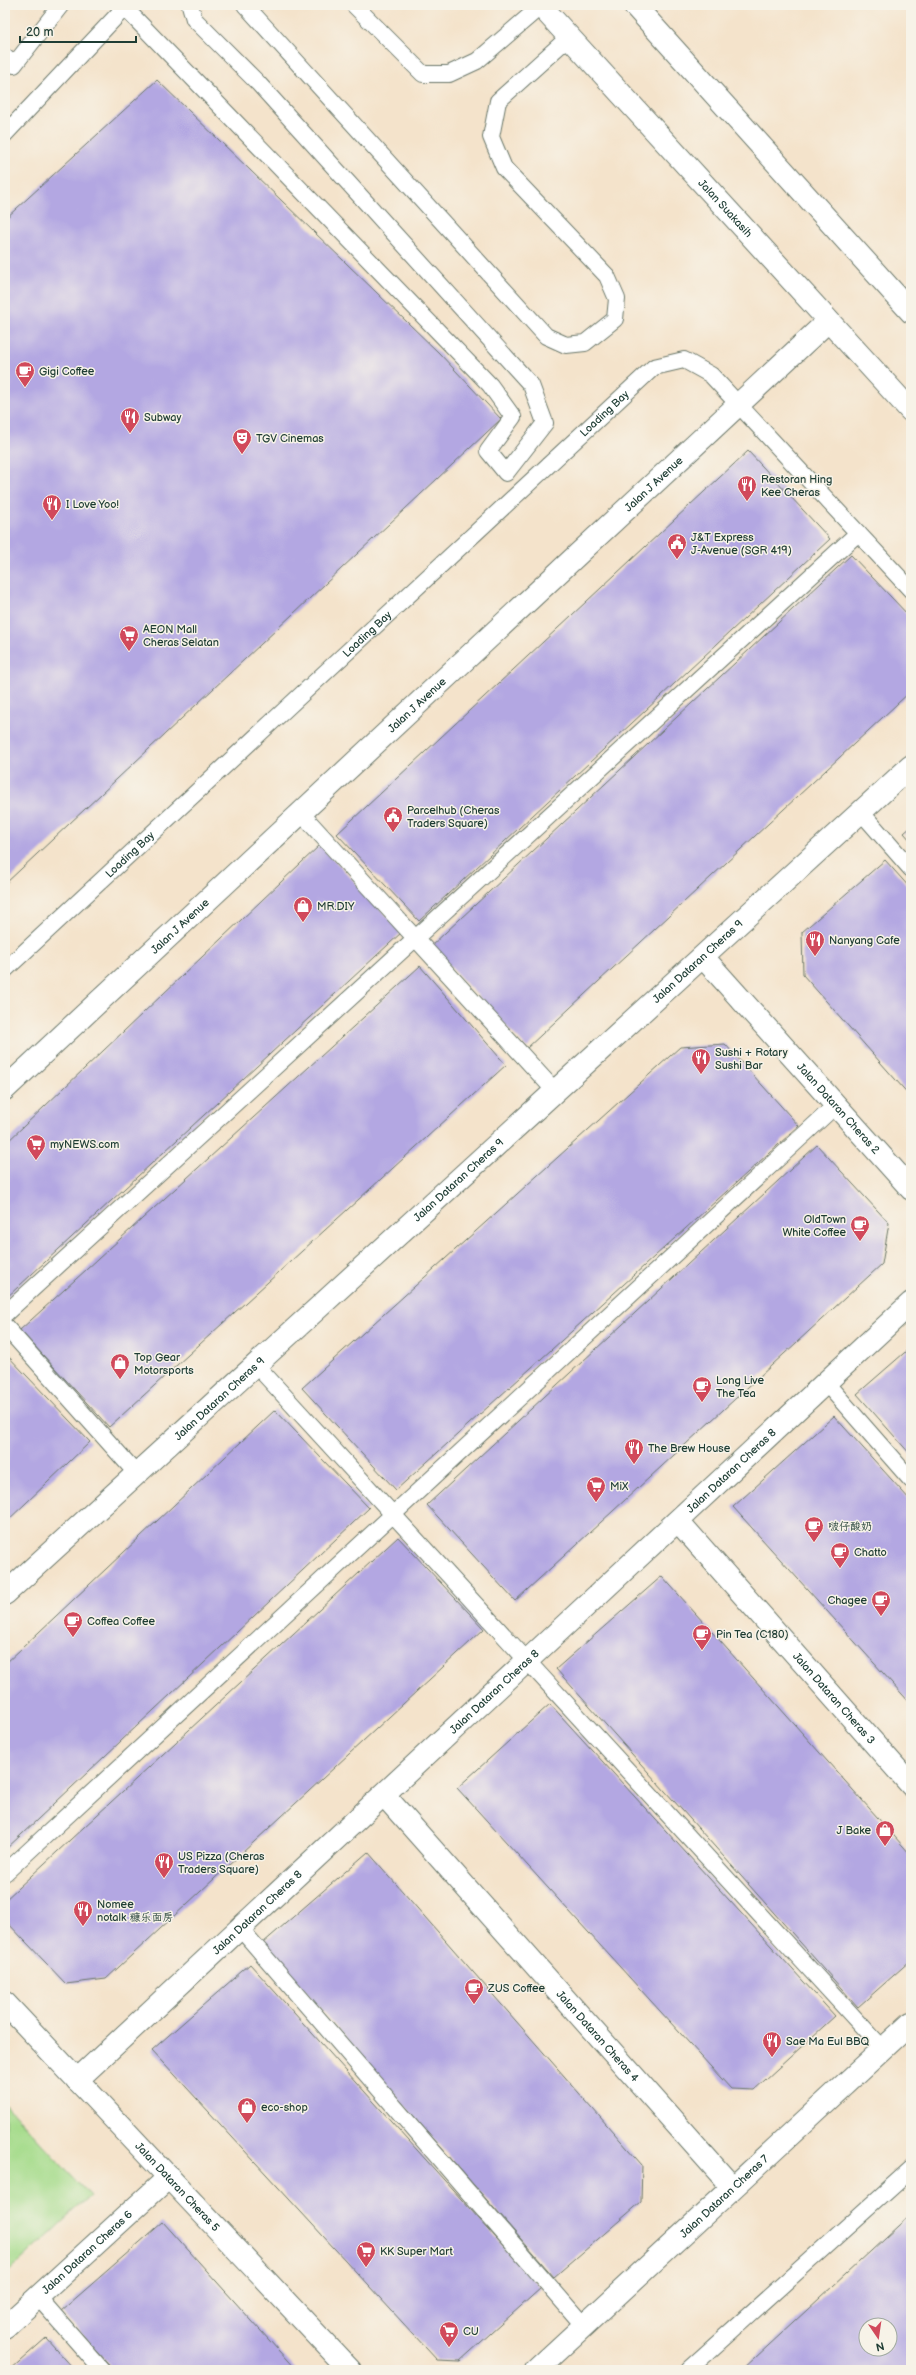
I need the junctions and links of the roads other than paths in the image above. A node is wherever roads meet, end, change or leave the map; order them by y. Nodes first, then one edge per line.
1 (60, 5) edge
2 (190, 5) edge
3 (245, 5) edge
4 (354, 5) edge
5 (634, 5) edge
6 (123, 6) edge
7 (541, 6) edge
8 (569, 37) junction
9 (8, 65) edge
10 (5, 134) edge
11 (911, 312) edge
12 (828, 320) junction
13 (739, 404) junction
14 (911, 411) edge
15 (858, 533) junction
16 (911, 590) edge
17 (911, 766) edge
18 (861, 812) junction
19 (301, 813) junction
20 (911, 869) edge
21 (416, 938) junction
22 (703, 957) junction
23 (5, 970) edge
24 (5, 1089) edge
25 (555, 1091) junction
26 (836, 1105) junction
27 (911, 1189) edge
28 (911, 1303) edge
29 (5, 1314) edge
30 (5, 1326) edge
31 (256, 1365) junction
32 (826, 1383) junction
33 (137, 1474) junction
34 (911, 1480) edge
35 (393, 1514) junction
36 (678, 1521) junction
37 (5, 1594) edge
38 (528, 1660) junction
39 (911, 1785) edge
40 (384, 1795) junction
41 (5, 1873) edge
42 (240, 1928) junction
43 (5, 2003) edge
44 (911, 2023) edge
45 (883, 2049) junction
46 (77, 2080) junction
47 (911, 2169) edge
48 (169, 2177) junction
49 (732, 2187) junction
50 (38, 2298) junction
51 (584, 2326) junction
52 (5, 2327) edge
53 (102, 2370) edge
54 (350, 2370) edge
55 (536, 2370) edge
56 (688, 2370) edge

1 - 9 lane
2 - 6 lane
3 - 8 lane
4 - 7 lane
5 - 11 street
6 - 10 lane
7 - 8 street, Jalan Suakasih
8 - 12 street, Jalan Suakasih
12 - 13 street, Jalan J Avenue
12 - 14 street, Jalan Suakasih
13 - 15 lane, Loading Bay
13 - 19 street, Jalan J Avenue
13 - 23 lane, Loading Bay
15 - 16 lane, Loading Bay
15 - 21 lane
17 - 18 street, Jalan Dataran Cheras 9
18 - 20 lane
18 - 22 street, Jalan Dataran Cheras 9
19 - 21 lane
19 - 24 street, Jalan J Avenue
21 - 25 lane
21 - 29 lane
22 - 25 street, Jalan Dataran Cheras 9
22 - 26 street, Jalan Dataran Cheras 2
25 - 31 street, Jalan Dataran Cheras 9
26 - 27 street, Jalan Dataran Cheras 2
26 - 35 lane
28 - 32 street, Jalan Dataran Cheras 8
30 - 33 lane
31 - 33 street, Jalan Dataran Cheras 9
31 - 35 lane
32 - 34 lane
32 - 36 street, Jalan Dataran Cheras 8
33 - 37 street, Jalan Dataran Cheras 9
35 - 38 lane
35 - 41 lane
36 - 38 street, Jalan Dataran Cheras 8
36 - 39 street, Jalan Dataran Cheras 3
38 - 40 street, Jalan Dataran Cheras 8
38 - 45 lane
40 - 42 street, Jalan Dataran Cheras 8
40 - 49 street, Jalan Dataran Cheras 4
42 - 46 street, Jalan Dataran Cheras 8
42 - 51 lane
43 - 46 street, Jalan Dataran Cheras 5
44 - 45 street, Jalan Dataran Cheras 7
45 - 49 street, Jalan Dataran Cheras 7
46 - 48 street, Jalan Dataran Cheras 5
47 - 56 lane
48 - 50 street, Jalan Dataran Cheras 6
48 - 54 street, Jalan Dataran Cheras 5
49 - 51 street, Jalan Dataran Cheras 7
50 - 52 street, Jalan Dataran Cheras 6
50 - 53 lane
51 - 55 street, Jalan Dataran Cheras 7

